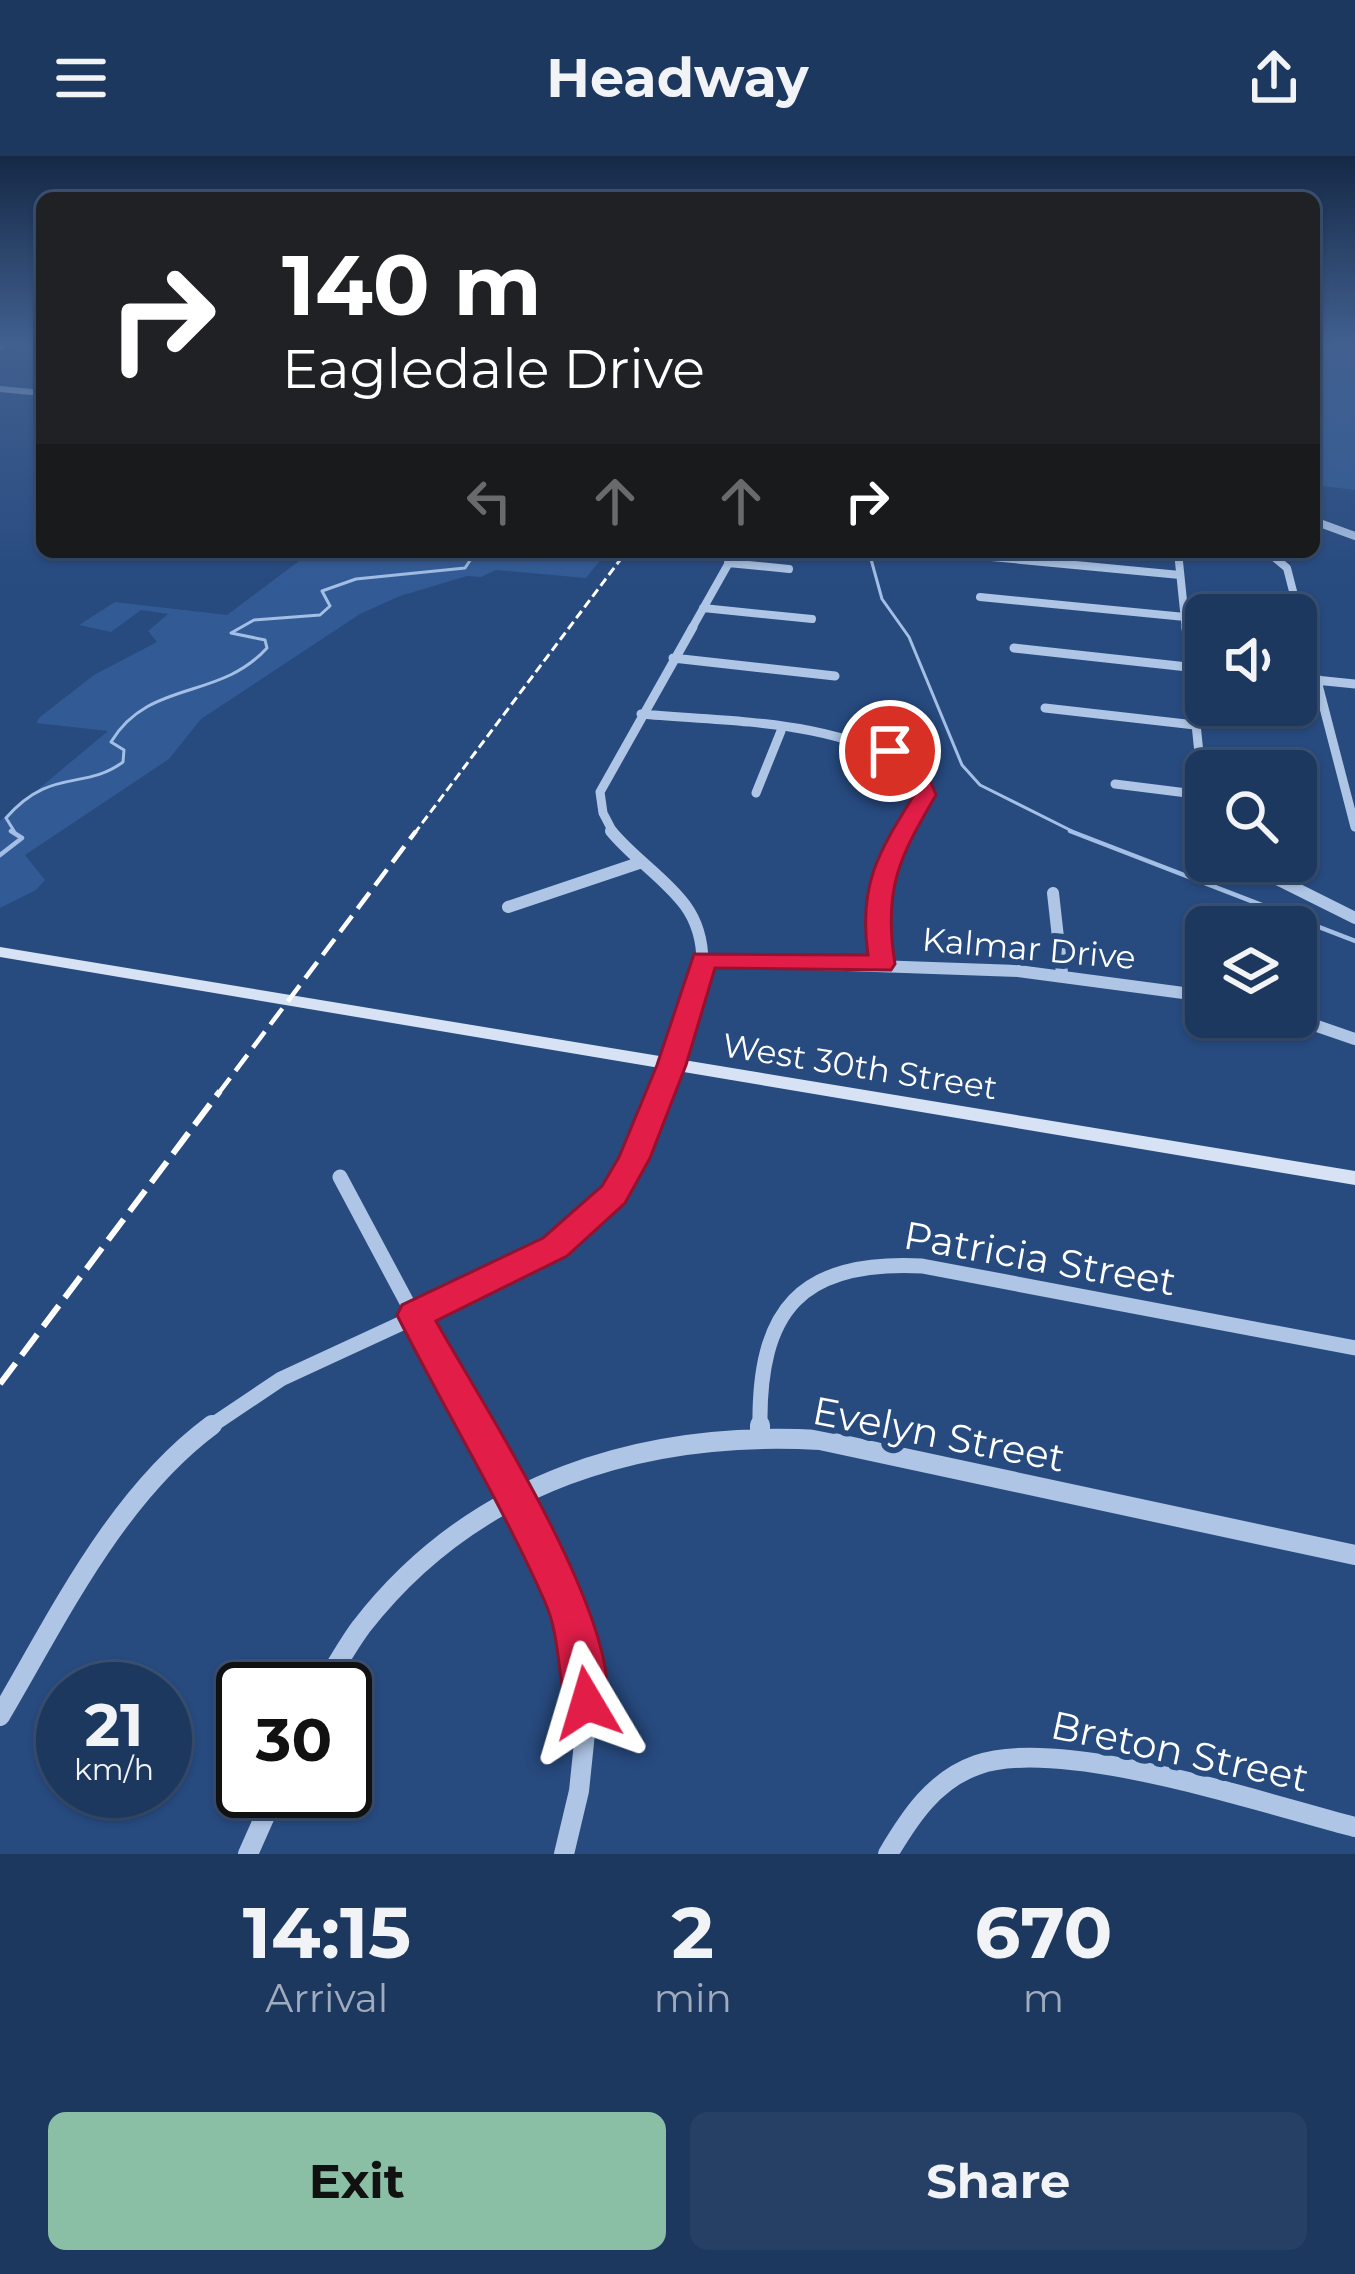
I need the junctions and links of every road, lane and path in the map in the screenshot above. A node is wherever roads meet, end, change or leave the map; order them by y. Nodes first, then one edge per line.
1 (1320, 523) edge
2 (1355, 525) edge
3 (1339, 530) junction
4 (1355, 536) edge
5 (732, 558) edge
6 (1004, 558) edge
7 (1179, 558) edge
8 (1275, 558) edge
9 (789, 569) dead end
10 (1180, 574) junction
11 (1294, 594) edge
12 (980, 597) dead end
13 (703, 608) junction
14 (1184, 617) junction
15 (812, 619) dead end
16 (1185, 625) edge
17 (1014, 648) dead end
18 (673, 658) junction
19 (1185, 666) edge
20 (836, 676) dead end
21 (1317, 680) edge
22 (1317, 684) edge
23 (1355, 684) edge
24 (1045, 708) dead end
25 (641, 714) junction
26 (1185, 724) edge
27 (781, 731) junction
28 (1115, 784) dead end
29 (756, 793) dead end
30 (1185, 793) edge
31 (1355, 827) edge
32 (642, 862) junction
33 (1283, 882) edge
34 (1053, 892) dead end
35 (508, 907) dead end
36 (1355, 918) edge
37 (0, 952) edge
38 (703, 960) junction
39 (882, 964) junction
40 (1062, 973) junction
41 (1185, 993) edge
42 (1317, 1026) edge
43 (1355, 1039) edge
44 (671, 1065) junction
45 (340, 1177) dead end
46 (1355, 1178) edge
47 (415, 1315) junction
48 (1355, 1348) edge
49 (760, 1436) junction
50 (515, 1502) junction
51 (1355, 1555) edge
52 (338, 1662) edge
53 (0, 1716) edge
54 (264, 1818) edge
55 (1355, 1827) edge
56 (248, 1854) edge
57 (564, 1854) edge
58 (888, 1854) edge

1 - 3 street
2 - 3 street
3 - 4 street
5 - 9 street
5 - 13 street
6 - 10 street
7 - 10 street
8 - 11 street
10 - 14 street
12 - 14 street
13 - 15 street
13 - 18 street
14 - 16 street
17 - 19 street
18 - 20 street
18 - 25 street
21 - 23 street
22 - 31 street
24 - 26 street
25 - 27 street
25 - 32 street
27 - 29 street
27 - 39 street
28 - 30 street
32 - 35 street
32 - 38 street
33 - 36 street
34 - 40 street
37 - 44 main road, West 30th Street
38 - 39 street, Kalmar Drive
38 - 44 street
39 - 40 street, Kalmar Drive
40 - 41 street, Kalmar Drive
42 - 43 street
44 - 46 main road, West 30th Street
44 - 47 street
45 - 47 street
47 - 50 street
47 - 53 street
48 - 49 street, Patricia Street
49 - 50 street, Evelyn Street
49 - 51 street, Evelyn Street
50 - 52 street, Evelyn Street
50 - 57 street
54 - 56 street
55 - 58 street, Breton Street

